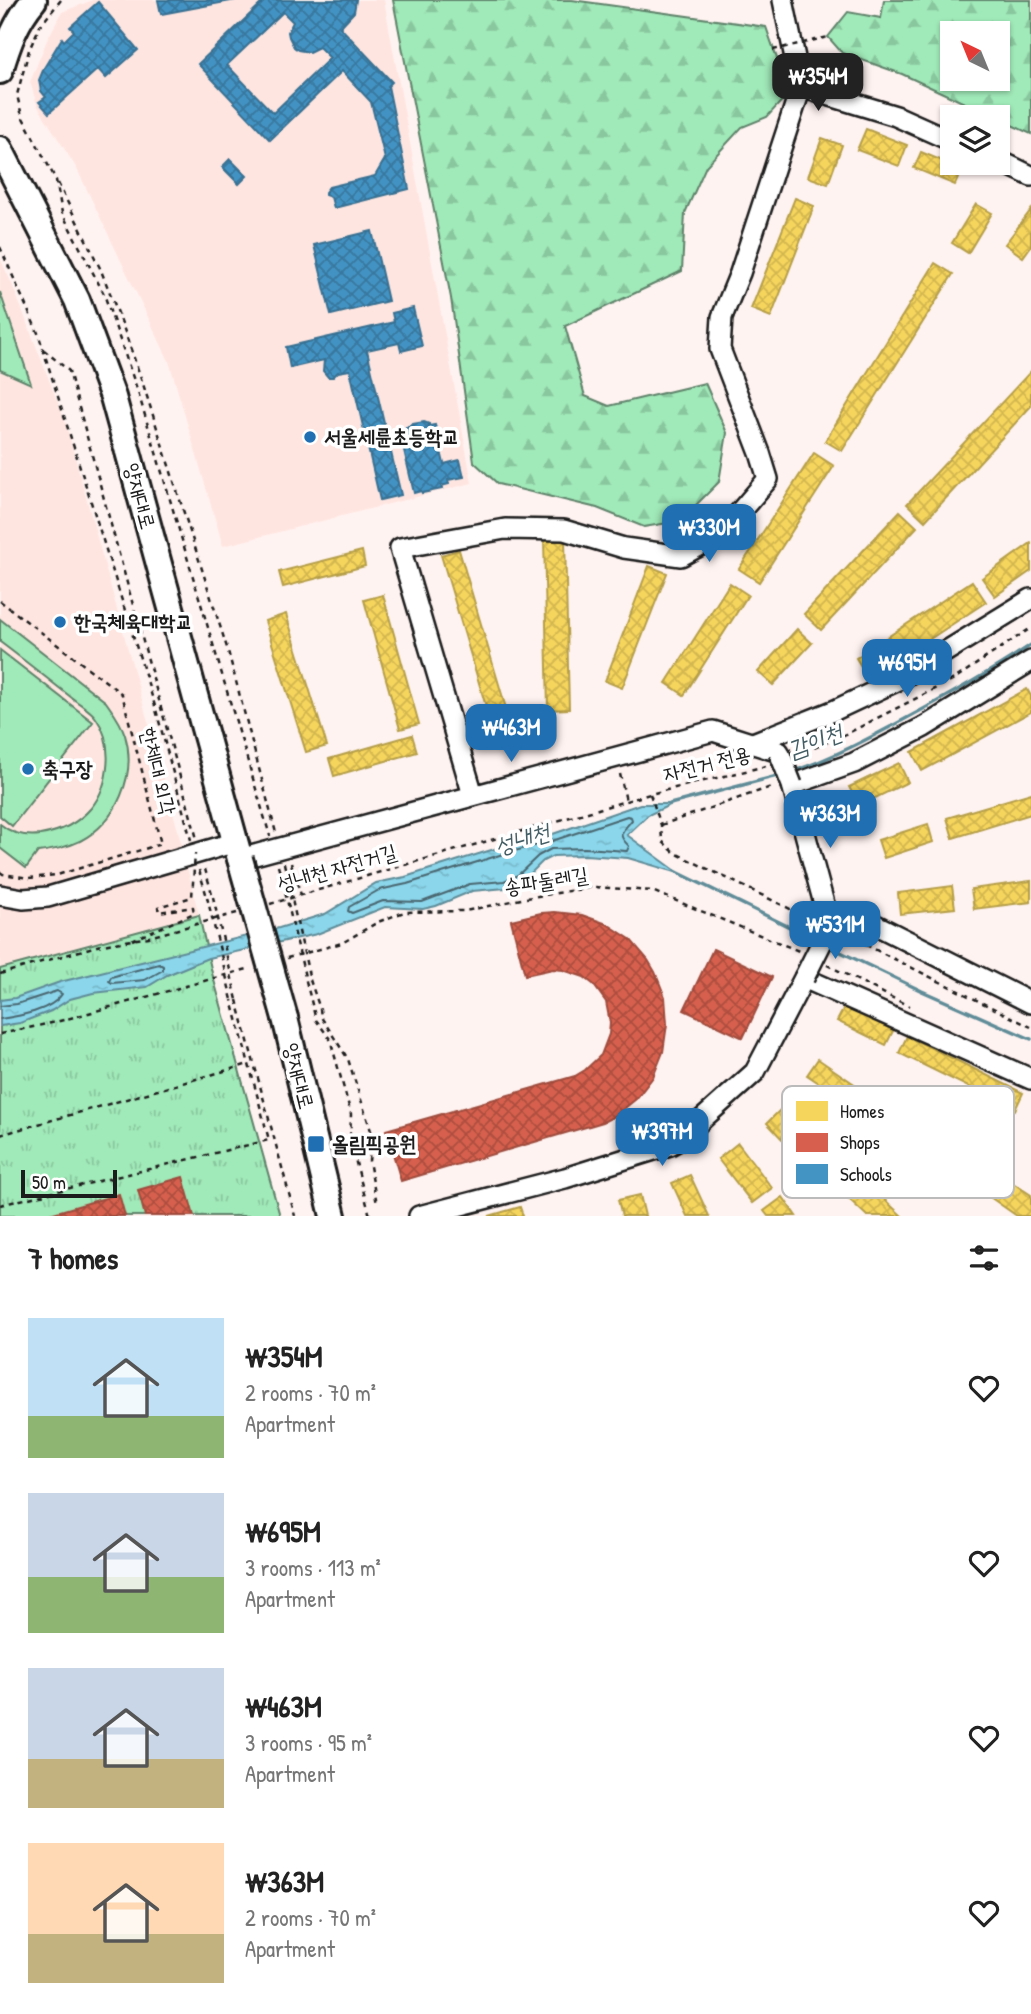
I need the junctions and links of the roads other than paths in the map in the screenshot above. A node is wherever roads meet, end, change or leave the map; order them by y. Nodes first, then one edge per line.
1 (34, 0) edge
2 (783, 0) edge
3 (0, 71) edge
4 (801, 87) junction
5 (940, 136) edge
6 (0, 149) edge
7 (1010, 166) edge
8 (1031, 176) edge
9 (1031, 599) edge
10 (1031, 661) edge
11 (753, 743) junction
12 (792, 785) junction
13 (473, 795) junction
14 (238, 850) junction
15 (0, 895) edge
16 (830, 926) junction
17 (804, 978) junction
18 (1031, 1003) edge
19 (1031, 1079) edge
20 (334, 1216) edge
21 (419, 1216) edge

1 - 3 main road
2 - 4 street
4 - 5 street
4 - 13 street
6 - 14 main road, 양재대로
7 - 8 street
9 - 11 street
10 - 12 street
11 - 12 street, bridge
11 - 13 street
12 - 16 street
13 - 14 street
14 - 15 street
14 - 20 main road, 양재대로, bridge
16 - 17 street, bridge
16 - 18 street
17 - 19 street
17 - 21 street

